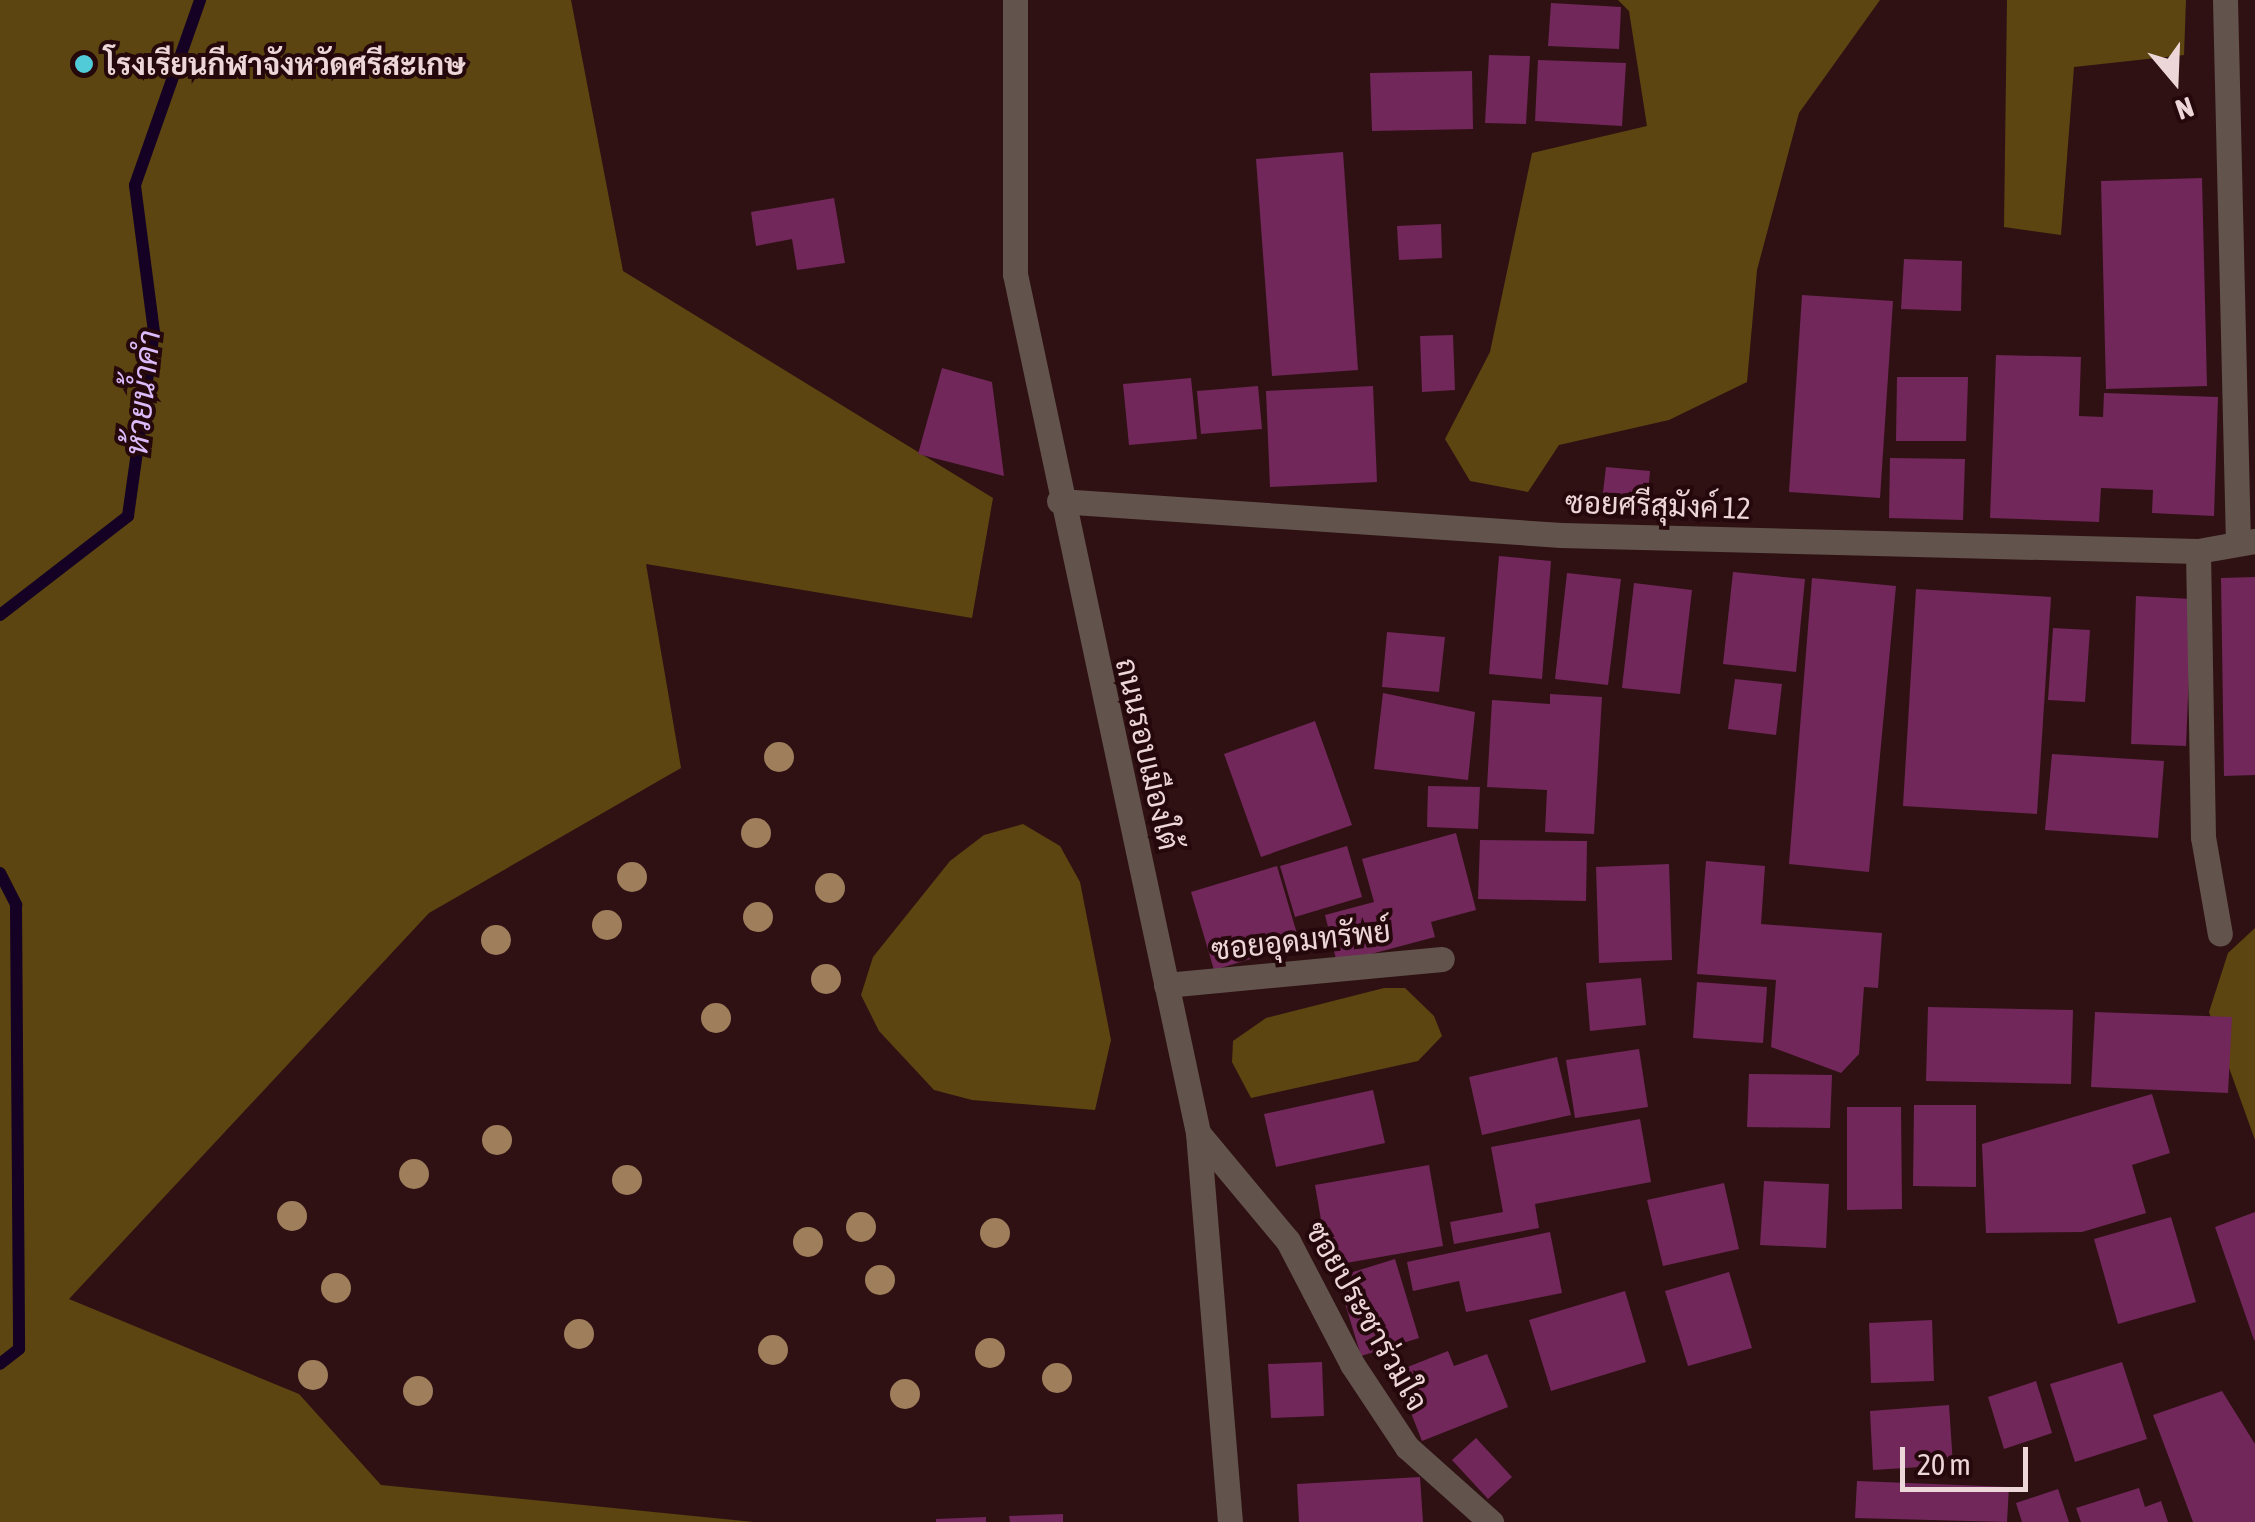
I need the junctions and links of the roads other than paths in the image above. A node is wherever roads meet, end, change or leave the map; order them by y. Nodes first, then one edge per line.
1 (1015, 0) edge
2 (2225, 0) edge
3 (1059, 501) junction
4 (2246, 542) edge
5 (2198, 551) junction
6 (2220, 934) dead end
7 (1442, 958) dead end
8 (1166, 986) junction
9 (1198, 1132) junction
10 (1230, 1522) edge
11 (1491, 1522) edge

1 - 3 street, ถนนรอบเมืองใต้
2 - 4 street
3 - 5 street, ซอยศรีสุมังค์ 12
3 - 8 street, ถนนรอบเมืองใต้
4 - 5 street, ซอยศรีสุมังค์ 12
5 - 6 street
7 - 8 street, ซอยอุดมทรัพย์
8 - 9 street, ถนนรอบเมืองใต้
9 - 10 street, ถนนรอบเมืองใต้
9 - 11 street, ซอยประชาร่วมใจ

